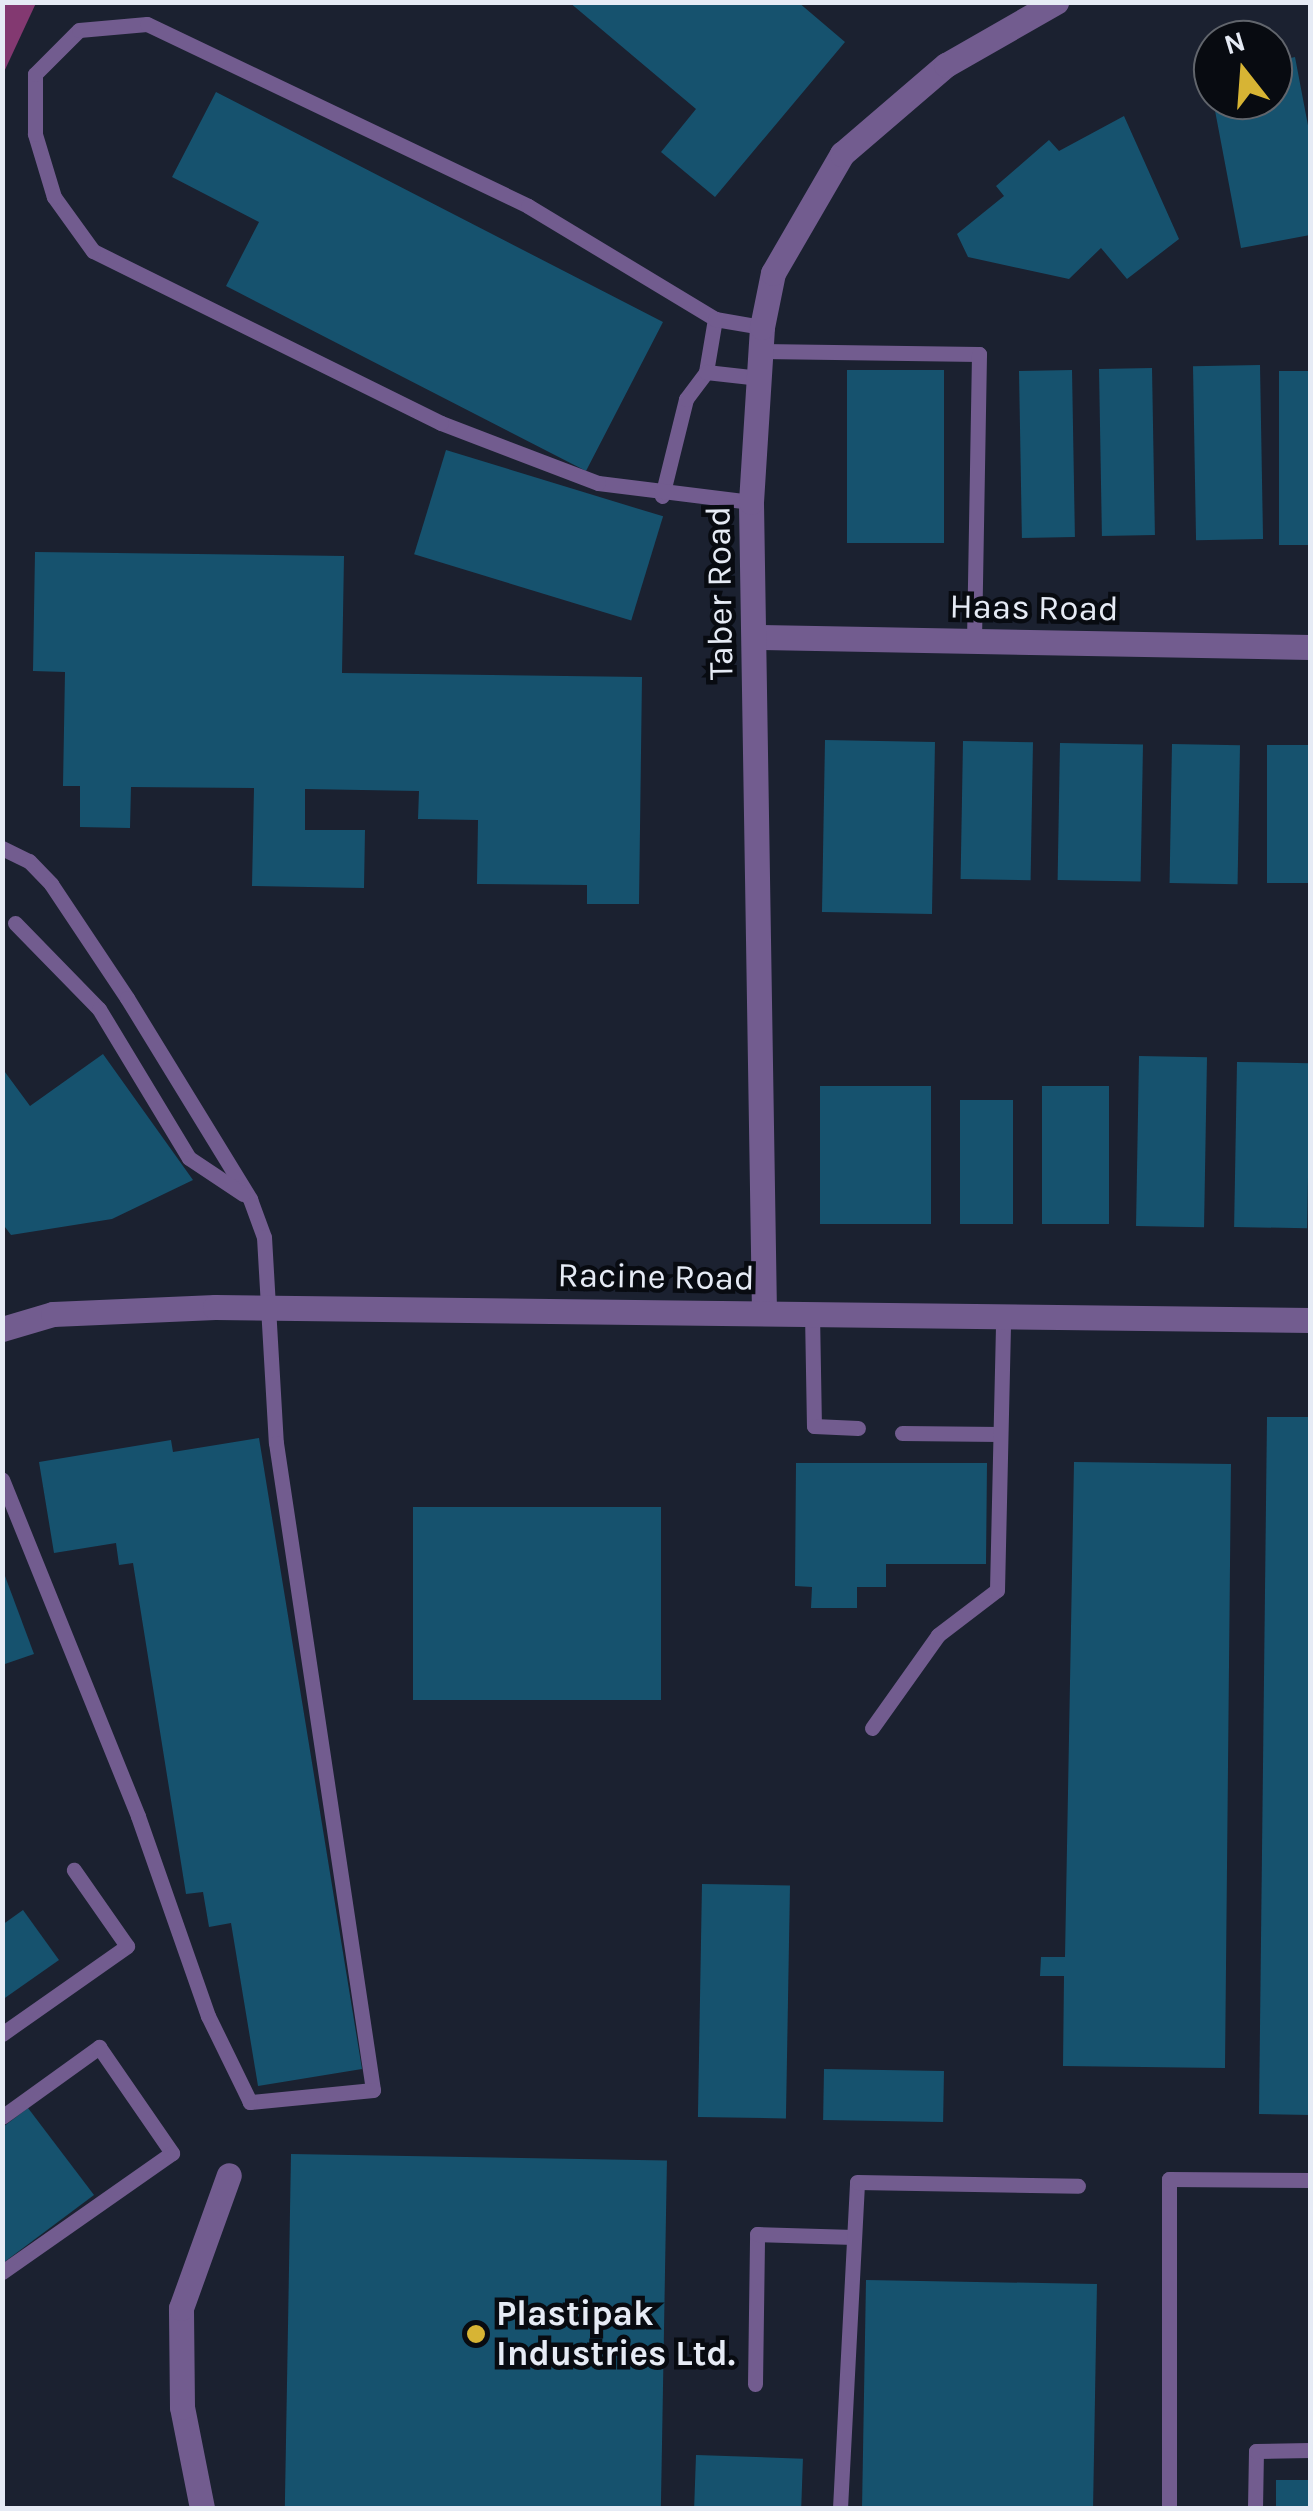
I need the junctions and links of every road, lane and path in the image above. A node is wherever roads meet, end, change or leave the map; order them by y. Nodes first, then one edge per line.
1 (1056, 2) edge
2 (715, 318) junction
3 (762, 339) junction
4 (706, 372) junction
5 (760, 378) junction
6 (662, 496) junction
7 (751, 502) junction
8 (756, 637) junction
9 (974, 642) junction
10 (1310, 647) edge
11 (2, 848) edge
12 (15, 923) dead end
13 (250, 1200) junction
14 (272, 1308) junction
15 (764, 1312) junction
16 (812, 1313) junction
17 (1003, 1316) junction
18 (1310, 1320) edge
19 (2, 1329) edge
20 (858, 1428) dead end
21 (902, 1432) dead end
22 (1000, 1434) junction
23 (2, 1479) edge
24 (872, 1728) dead end
25 (74, 1870) dead end
26 (2, 2034) edge
27 (2, 2117) edge
28 (230, 2175) dead end
29 (1310, 2180) edge
30 (1078, 2186) dead end
31 (854, 2237) junction
32 (2, 2272) edge
33 (755, 2384) dead end
34 (1310, 2450) edge
35 (202, 2508) edge
36 (840, 2508) edge
37 (1169, 2508) edge
38 (1256, 2508) edge

1 - 3 street, Taber Road
2 - 3 lane
2 - 4 lane
2 - 6 lane
3 - 5 street, Taber Road
3 - 9 lane
4 - 5 lane
4 - 6 lane
5 - 7 street, Taber Road
6 - 7 lane
7 - 8 street, Taber Road
8 - 9 street, Haas Road
8 - 15 street, Taber Road
9 - 10 street, Haas Road
11 - 13 lane
12 - 13 lane
13 - 14 lane
14 - 15 street, Racine Road
14 - 19 street, Racine Road
14 - 23 lane
15 - 16 street, Racine Road
16 - 17 street, Racine Road
16 - 20 lane
17 - 18 street, Racine Road
17 - 22 lane
21 - 22 lane
22 - 24 lane
25 - 26 lane
27 - 32 lane
28 - 35 street
29 - 37 lane
30 - 31 lane
31 - 33 lane
31 - 36 lane
34 - 38 lane

